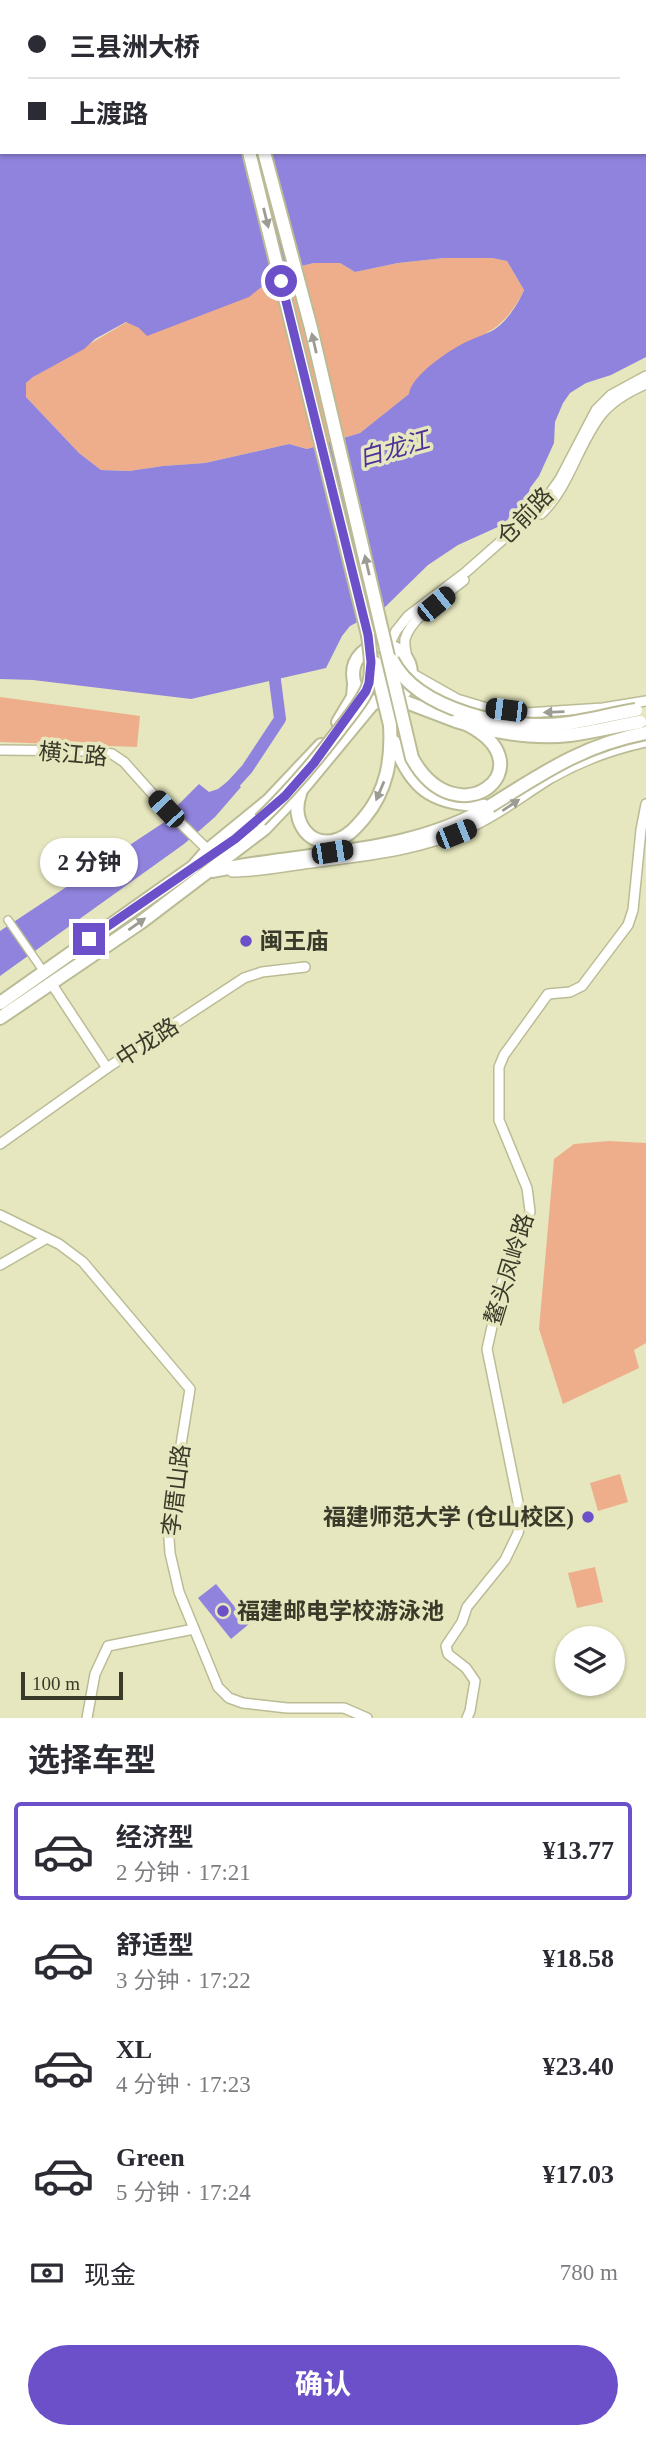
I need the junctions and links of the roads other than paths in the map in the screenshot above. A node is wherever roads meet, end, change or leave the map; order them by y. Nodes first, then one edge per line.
1 (249, 154) edge
2 (265, 154) edge
3 (646, 376) edge
4 (646, 384) edge
5 (382, 631) junction
6 (368, 635) junction
7 (389, 645) junction
8 (410, 667) junction
9 (354, 685) junction
10 (401, 696) junction
11 (374, 702) junction
12 (588, 709) junction
13 (643, 716) edge
14 (460, 721) junction
15 (390, 725) junction
16 (646, 742) edge
17 (0, 750) edge
18 (597, 756) junction
19 (302, 789) junction
20 (646, 804) edge
21 (490, 806) junction
22 (204, 846) junction
23 (193, 867) junction
24 (209, 872) junction
25 (8, 920) dead end
26 (305, 967) dead end
27 (47, 977) junction
28 (0, 1003) edge
29 (0, 1018) edge
30 (107, 1068) junction
31 (0, 1144) edge
32 (0, 1215) edge
33 (47, 1238) junction
34 (0, 1265) edge
35 (194, 1629) junction
36 (87, 1718) edge
37 (367, 1718) edge
38 (467, 1718) edge

1 -> 6 main road
5 -> 2 main road
3 - 7 street, 仓前路
4 - 8 street, 仓前路
5 - 13 main road, bridge
5 - 14 main road, bridge
6 - 15 main road, bridge
6 - 23 main road, bridge
7 - 8 main road
7 - 9 main road
8 - 10 main road
12 -> 8 street
9 - 11 main road
9 - 22 main road
10 - 11 main road
10 - 14 main road
11 - 19 main road
12 - 13 street
12 - 18 street
13 - 14 main road, bridge
13 - 21 main road, bridge
15 -> 19 main road
15 - 21 main road
16 - 18 street
17 - 22 street, 横江路
24 -> 18 street
19 - 24 main road
20 - 38 street, 鳌头凤岭路
21 - 24 main road
22 - 23 main road
23 - 27 main road
27 -> 24 main road
25 - 27 street
26 - 30 street, 中龙路
27 - 28 main road
27 - 29 main road
27 - 30 street
30 - 31 street, 中龙路
32 - 33 street, 李厝山路
33 - 34 street
33 - 35 street, 李厝山路
35 - 36 street
35 - 37 street, 李厝山路

